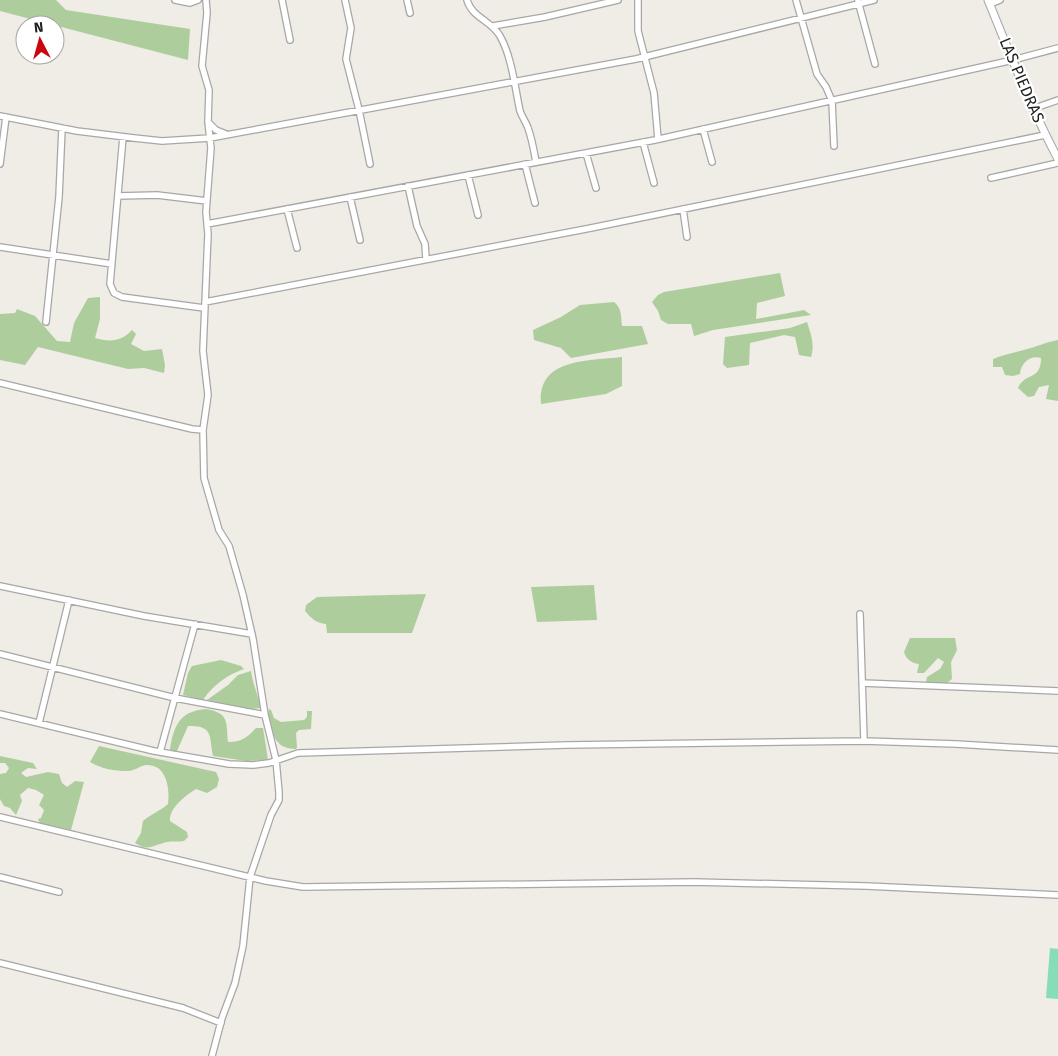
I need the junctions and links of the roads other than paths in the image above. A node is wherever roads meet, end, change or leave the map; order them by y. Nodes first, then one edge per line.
1 (175, 0) edge
2 (198, 0) edge
3 (206, 0) edge
4 (282, 0) edge
5 (345, 0) edge
6 (407, 0) edge
7 (467, 0) edge
8 (585, 0) edge
9 (618, 0) edge
10 (638, 0) edge
11 (796, 0) edge
12 (874, 0) edge
13 (1000, 0) edge
14 (858, 2) edge
15 (989, 2) edge
16 (586, 7) junction
17 (410, 13) dead end
18 (801, 17) junction
19 (493, 26) junction
20 (290, 40) dead end
21 (1058, 48) edge
22 (645, 56) junction
23 (1013, 60) junction
24 (875, 64) dead end
25 (515, 80) junction
26 (1058, 100) edge
27 (832, 101) junction
28 (1034, 108) junction
29 (359, 110) junction
30 (3, 117) edge
31 (208, 122) junction
32 (62, 128) junction
33 (703, 129) junction
34 (228, 135) junction
35 (1045, 135) junction
36 (123, 137) junction
37 (210, 138) junction
38 (658, 140) junction
39 (643, 142) junction
40 (834, 146) dead end
41 (586, 153) junction
42 (1058, 161) edge
43 (536, 162) junction
44 (712, 162) dead end
45 (0, 164) edge
46 (370, 164) dead end
47 (525, 164) junction
48 (468, 175) junction
49 (991, 178) dead end
50 (654, 183) dead end
51 (408, 186) junction
52 (596, 188) dead end
53 (118, 196) junction
54 (350, 197) junction
55 (207, 201) junction
56 (535, 203) dead end
57 (287, 209) junction
58 (683, 209) junction
59 (478, 215) dead end
60 (207, 224) junction
61 (688, 237) dead end
62 (360, 240) dead end
63 (0, 247) edge
64 (297, 248) dead end
65 (52, 254) junction
66 (426, 259) junction
67 (112, 264) junction
68 (205, 305) junction
69 (46, 322) dead end
70 (0, 383) edge
71 (203, 430) junction
72 (0, 586) edge
73 (69, 600) junction
74 (860, 614) dead end
75 (195, 624) junction
76 (252, 634) junction
77 (0, 654) edge
78 (53, 667) junction
79 (862, 683) junction
80 (1058, 691) edge
81 (175, 698) junction
82 (0, 714) edge
83 (265, 715) junction
84 (39, 724) junction
85 (864, 741) junction
86 (1058, 750) edge
87 (160, 752) junction
88 (276, 760) junction
89 (0, 817) edge
90 (0, 877) edge
91 (250, 877) junction
92 (59, 892) dead end
93 (1058, 895) edge
94 (0, 963) edge
95 (221, 1023) junction
96 (212, 1056) edge

1 - 2 street
3 - 31 street
4 - 20 street
5 - 29 street
6 - 17 street
7 - 19 street
8 - 16 street
9 - 16 street
10 - 22 street
11 - 18 street
12 - 14 street
13 - 15 street
14 - 18 street
14 - 24 street
15 - 23 street, LAS PIEDRAS
16 - 19 street
18 - 22 street
18 - 27 street
19 - 25 street
21 - 23 street
22 - 25 street
22 - 38 street
23 - 27 street
23 - 28 street, LAS PIEDRAS
25 - 29 street
25 - 43 street
26 - 28 street
27 - 33 street
27 - 40 street
28 - 35 street, LAS PIEDRAS
29 - 34 street
29 - 46 street
30 - 32 street
30 - 45 street
31 - 34 street
31 - 37 street
32 - 36 street
32 - 65 street
33 - 38 street
33 - 44 street
34 - 37 street
35 - 42 street, LAS PIEDRAS
35 - 58 street
36 - 37 street
36 - 53 street
37 - 55 street
38 - 39 street
39 - 41 street
39 - 50 street
41 - 43 street
41 - 52 street
42 - 49 street
43 - 47 street
47 - 48 street
47 - 56 street
48 - 51 street
48 - 59 street
51 - 54 street
51 - 66 street
53 - 55 street
53 - 67 street
54 - 57 street
54 - 62 street
55 - 60 street
57 - 60 street
57 - 64 street
58 - 61 street
58 - 66 street
60 - 68 street
63 - 65 street
65 - 67 street
65 - 69 street
66 - 68 street
67 - 68 street
68 - 71 street
70 - 71 street
71 - 76 street
72 - 73 street
73 - 75 street
73 - 78 street
74 - 79 street
75 - 76 street
75 - 81 street
76 - 83 street
77 - 78 street
78 - 81 street
78 - 84 street
79 - 80 street
79 - 85 street
81 - 83 street
81 - 87 street
82 - 84 street
83 - 88 street
84 - 87 street
85 - 86 street
85 - 88 street
87 - 88 street
88 - 91 street
89 - 91 street
90 - 92 street
91 - 93 street
91 - 95 street
94 - 95 street
95 - 96 street

